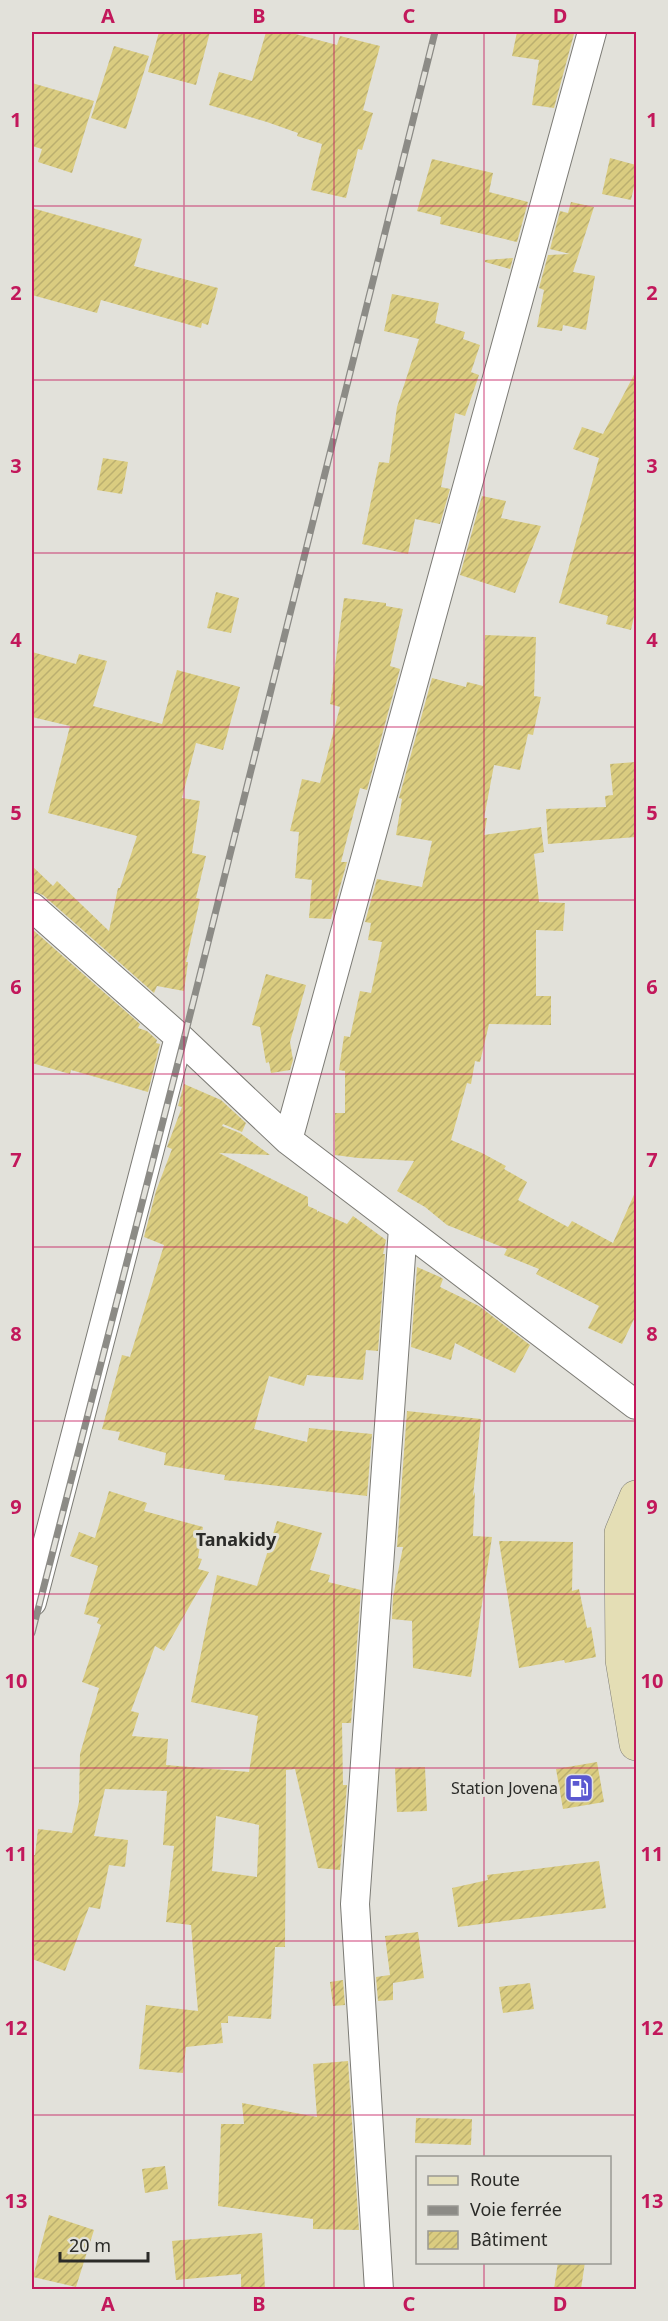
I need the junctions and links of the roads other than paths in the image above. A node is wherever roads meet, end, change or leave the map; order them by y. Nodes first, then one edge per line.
1 (592, 32) edge
2 (32, 907) edge
3 (179, 1037) junction
4 (288, 1140) junction
5 (404, 1228) junction
6 (636, 1405) edge
7 (636, 1497) edge
8 (32, 1602) edge
9 (636, 1744) edge
10 (379, 2289) edge

1 - 4 street
2 - 3 street
3 - 4 street
3 - 8 street
4 - 5 street
5 - 6 street
5 - 10 street
7 - 9 main road

